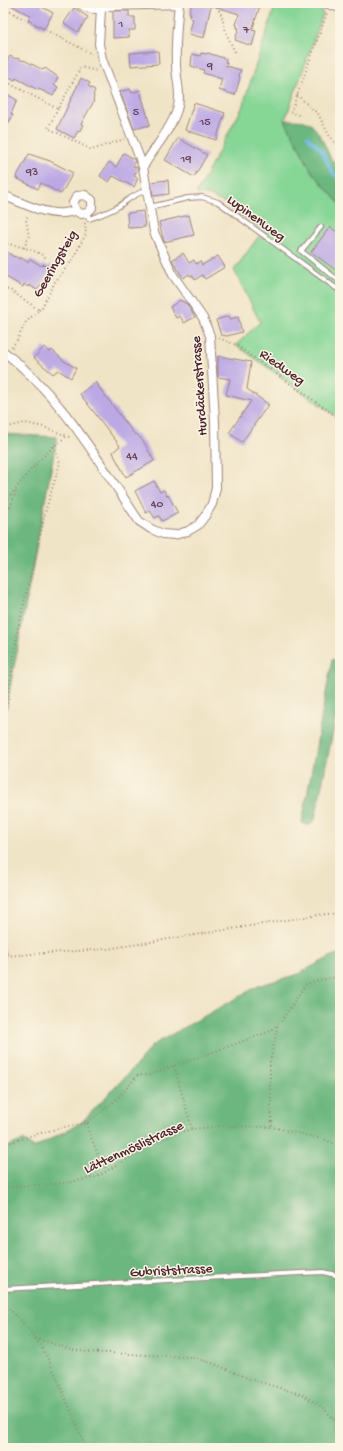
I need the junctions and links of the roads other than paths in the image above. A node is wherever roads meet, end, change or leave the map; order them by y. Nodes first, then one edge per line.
1 (78, 3) edge
2 (179, 4) edge
3 (328, 4) edge
4 (340, 8) edge
5 (101, 10) junction
6 (143, 167) junction
7 (147, 190) junction
8 (3, 195) edge
9 (150, 207) junction
10 (76, 210) junction
11 (88, 216) junction
12 (321, 227) dead end
13 (339, 279) edge
14 (333, 286) junction
15 (340, 292) edge
16 (7, 350) edge
17 (340, 1276) edge
18 (3, 1289) edge

1 - 5 street
2 - 5 street
2 - 6 street
3 - 4 street
5 - 6 street, Hurdäckerstrasse
6 - 7 street, Hurdäckerstrasse
7 - 9 street, Hurdäckerstrasse
7 - 11 lane, Geeringsteig
8 - 10 street
9 - 14 lane, Lupinenweg
9 - 16 street, Hurdäckerstrasse
10 - 11 street
10 - 11 street
12 - 13 lane
13 - 14 lane
14 - 15 lane, Lupinenweg
17 - 18 lane, Gubriststrasse

